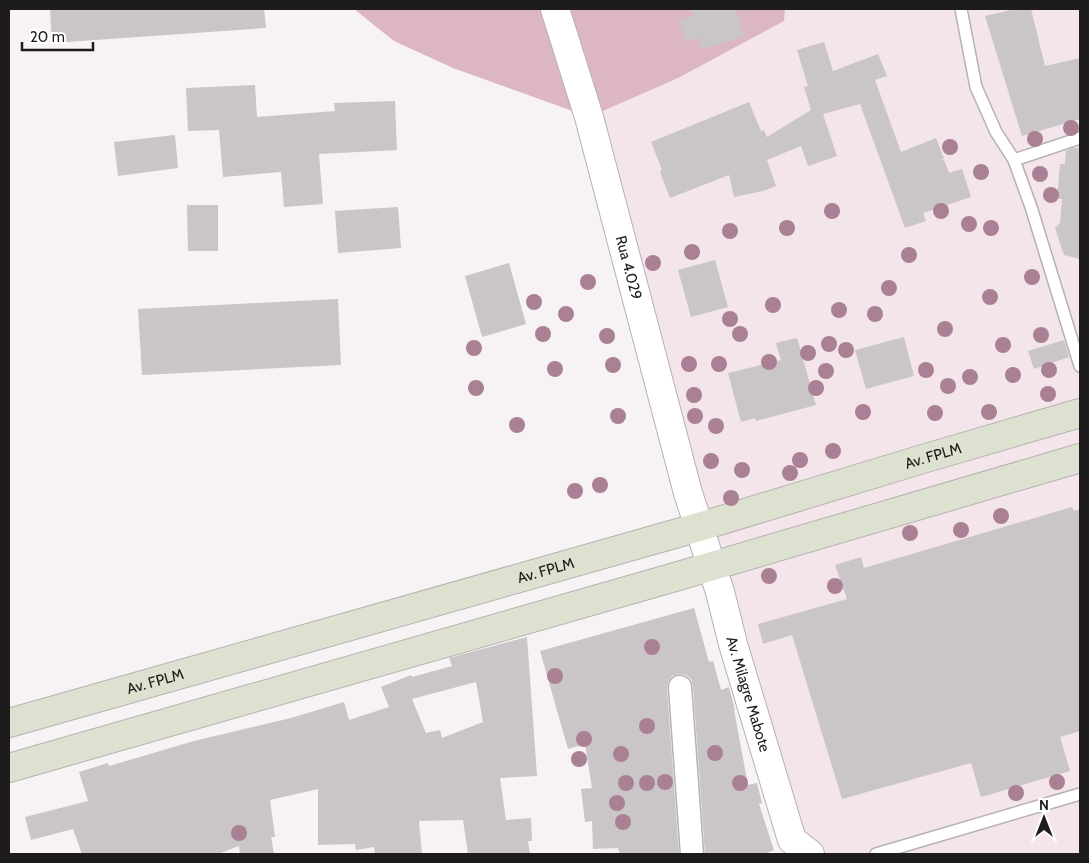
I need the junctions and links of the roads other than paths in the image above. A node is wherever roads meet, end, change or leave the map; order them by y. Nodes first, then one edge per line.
1 (555, 9) edge
2 (961, 9) edge
3 (1080, 138) edge
4 (1014, 160) junction
5 (1080, 323) edge
6 (1068, 326) junction
7 (1080, 366) edge
8 (1080, 413) edge
9 (1080, 458) edge
10 (699, 527) junction
11 (711, 566) junction
12 (680, 687) dead end
13 (9, 723) edge
14 (9, 768) edge
15 (1080, 794) edge
16 (692, 854) edge
17 (810, 854) edge
18 (876, 854) edge

1 - 10 street, Rua 4.029
2 - 4 lane
3 - 4 lane
4 - 6 lane
5 - 6 lane
6 - 7 lane
8 - 10 main road, Av. FPLM
9 - 11 main road
10 - 11 street, Av. Milagre Mabote
10 - 13 main road, Av. FPLM
11 - 14 main road
11 - 17 street, Av. Milagre Mabote
12 - 16 street
15 - 18 lane

